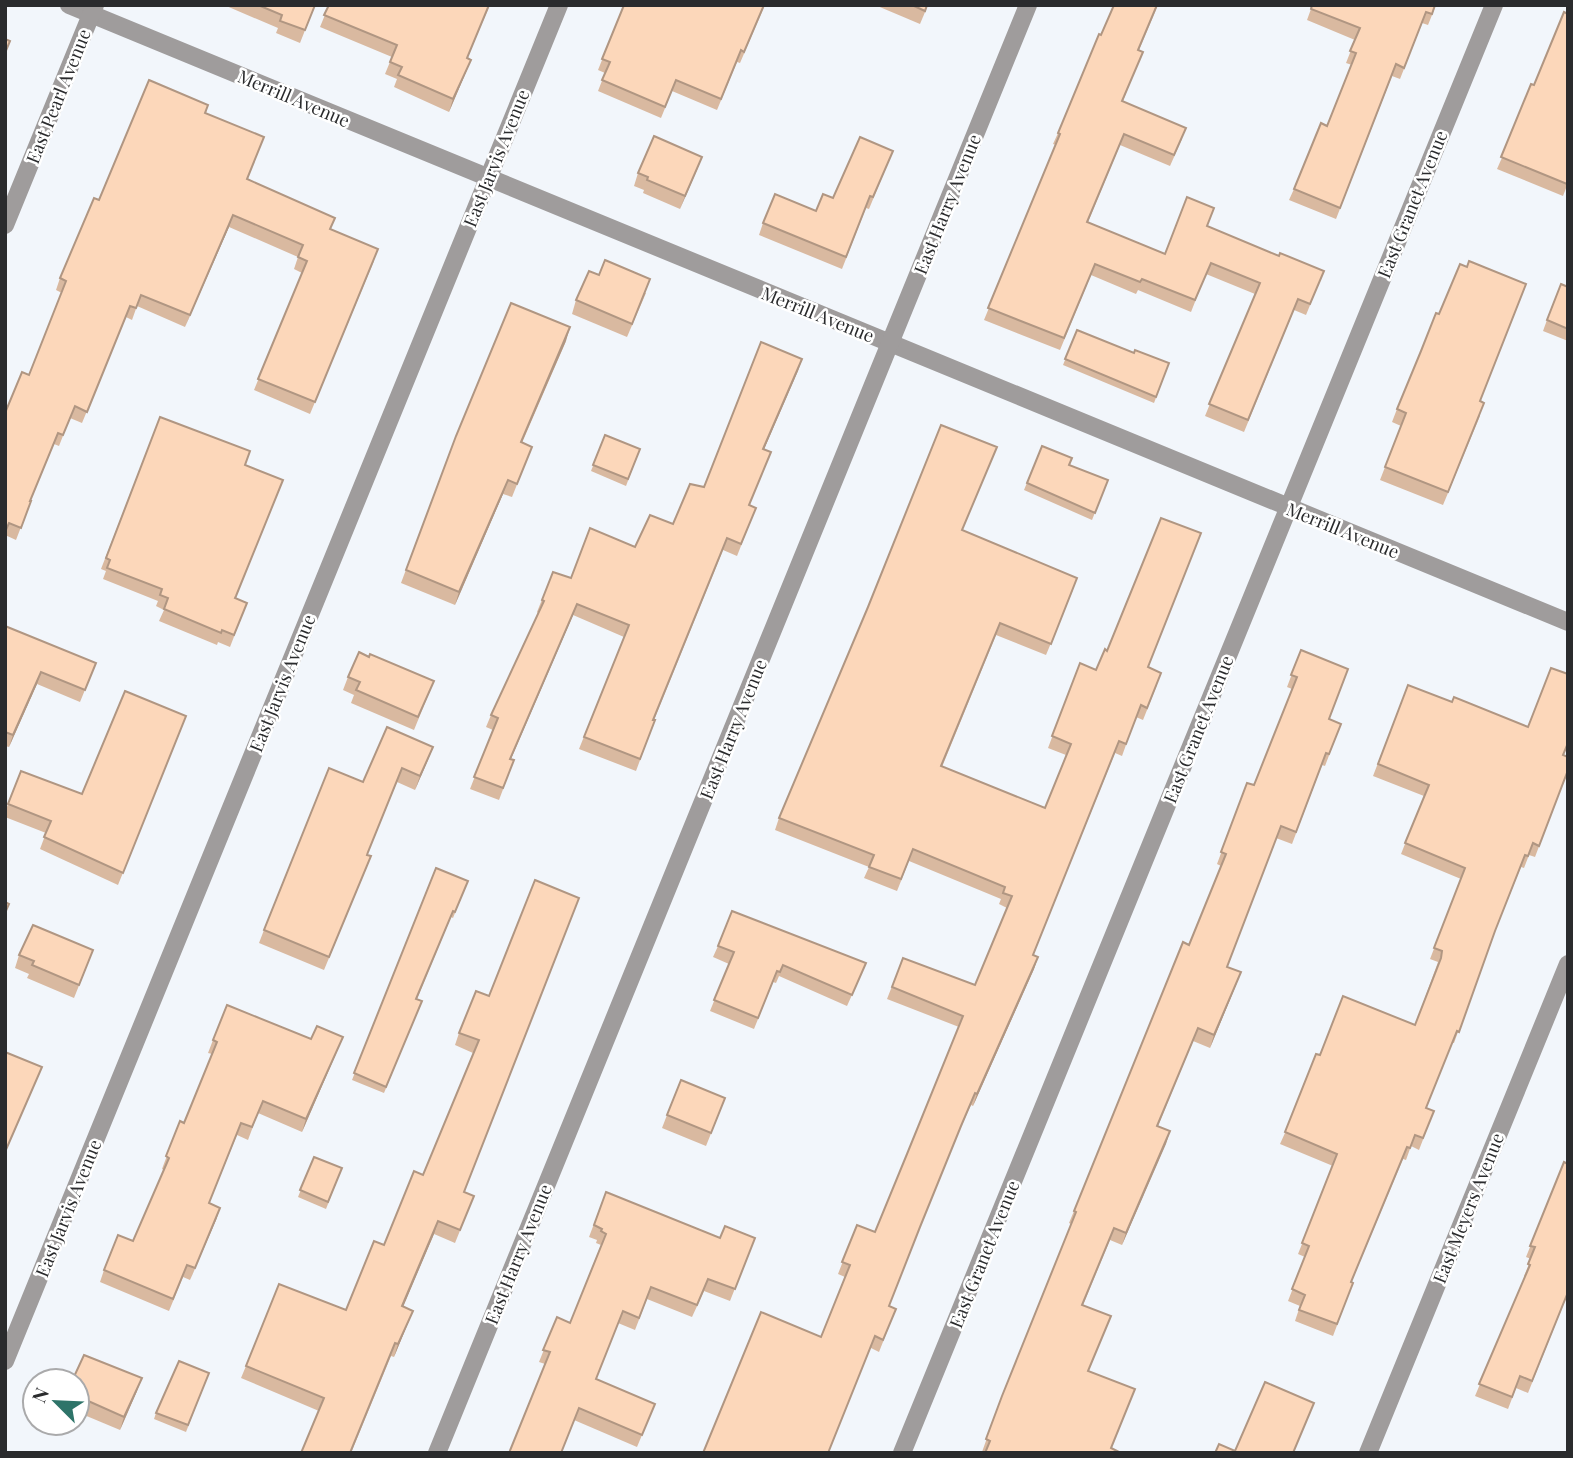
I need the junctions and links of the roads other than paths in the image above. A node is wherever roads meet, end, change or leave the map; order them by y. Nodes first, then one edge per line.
1 (69, 5) edge
2 (559, 5) edge
3 (1028, 5) edge
4 (1494, 5) edge
5 (94, 10) edge
6 (488, 178) junction
7 (5, 225) edge
8 (890, 344) junction
9 (1288, 507) junction
10 (1568, 622) edge
11 (1568, 964) edge
12 (5, 1361) edge
13 (437, 1453) edge
14 (902, 1453) edge
15 (1368, 1453) edge

1 - 5 street, Merrill Avenue
2 - 6 street, East Jarvis Avenue
3 - 8 street, East Harry Avenue
4 - 9 street, East Granet Avenue
5 - 6 street, Merrill Avenue
5 - 7 street, East Pearl Avenue
6 - 8 street, Merrill Avenue
6 - 12 street, East Jarvis Avenue
8 - 9 street, Merrill Avenue
8 - 13 street, East Harry Avenue
9 - 10 street, Merrill Avenue
9 - 14 street, East Granet Avenue
11 - 15 street, East Meyers Avenue

